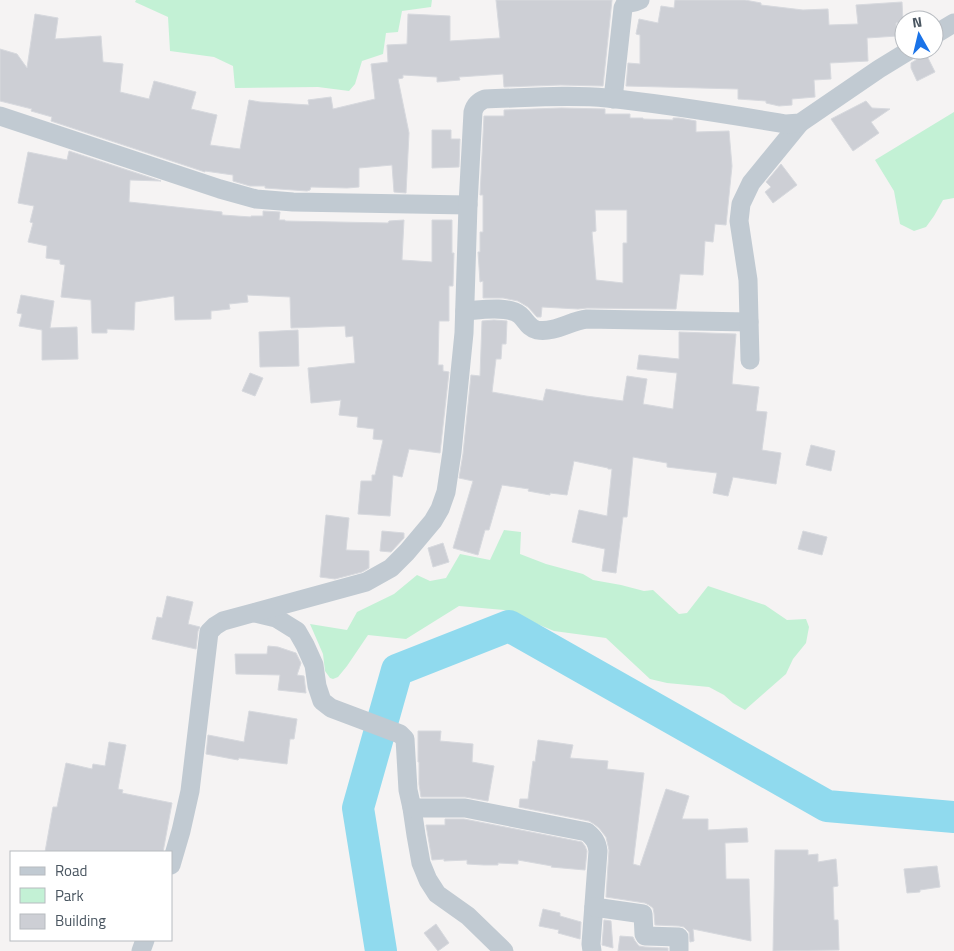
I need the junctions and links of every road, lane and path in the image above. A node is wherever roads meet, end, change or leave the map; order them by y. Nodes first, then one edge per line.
1 (640, 0) edge
2 (894, 60) edge
3 (614, 99) junction
4 (0, 116) edge
5 (800, 123) junction
6 (468, 205) junction
7 (465, 311) junction
8 (749, 322) junction
9 (750, 360) dead end
10 (253, 613) junction
11 (412, 808) junction
12 (172, 862) edge
13 (594, 907) junction
14 (504, 951) edge
15 (592, 951) edge
16 (679, 951) edge

1 - 3 street
2 - 5 street
3 - 5 street
3 - 6 street
4 - 6 street
5 - 8 street
6 - 7 street
7 - 8 street
7 - 10 street
8 - 9 street
10 - 11 street
10 - 12 street
11 - 13 street
11 - 14 street
13 - 15 street
13 - 16 street

